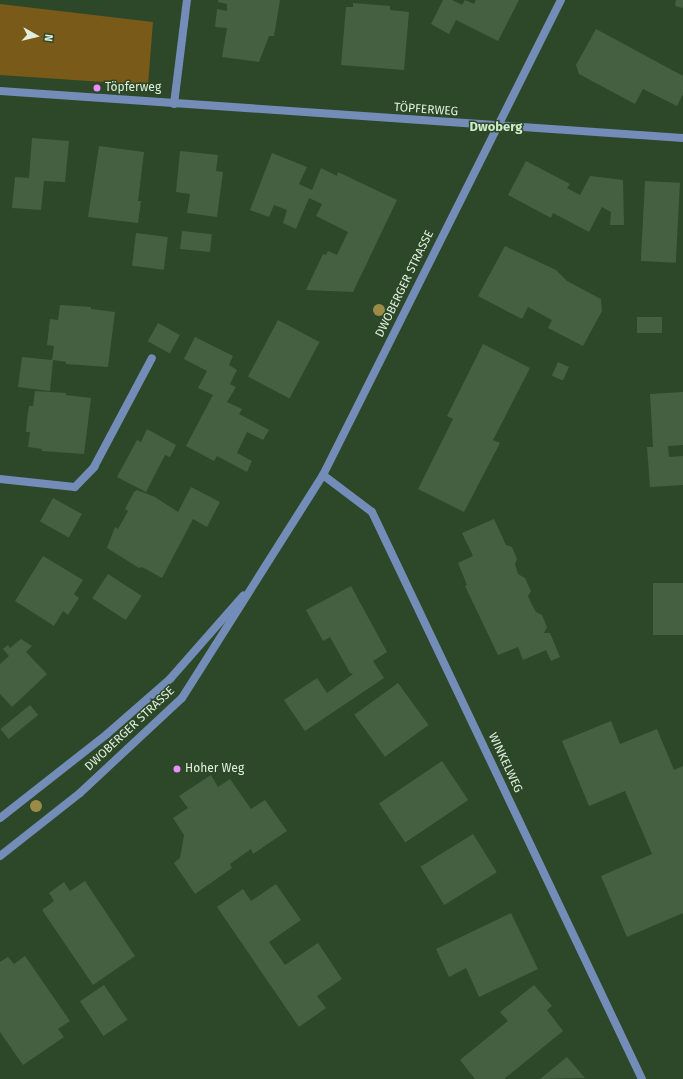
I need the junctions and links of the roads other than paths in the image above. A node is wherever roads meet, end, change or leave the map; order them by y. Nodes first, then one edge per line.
1 (187, 0) edge
2 (561, 0) edge
3 (0, 91) edge
4 (174, 104) junction
5 (496, 127) junction
6 (683, 138) edge
7 (152, 358) dead end
8 (323, 475) junction
9 (0, 479) edge
10 (262, 574) junction
11 (0, 818) edge
12 (0, 856) edge
13 (642, 1079) edge

1 - 4 street
2 - 5 street, DWOBERGER STRASSE
3 - 4 street, TÖPFERWEG
4 - 5 street, TÖPFERWEG
5 - 6 street, TÖPFERWEG
5 - 8 street, DWOBERGER STRASSE
7 - 9 street
8 - 10 street, DWOBERGER STRASSE
8 - 13 street, WINKELWEG
10 - 11 street, DWOBERGER STRASSE
10 - 12 street, DWOBERGER STRASSE

